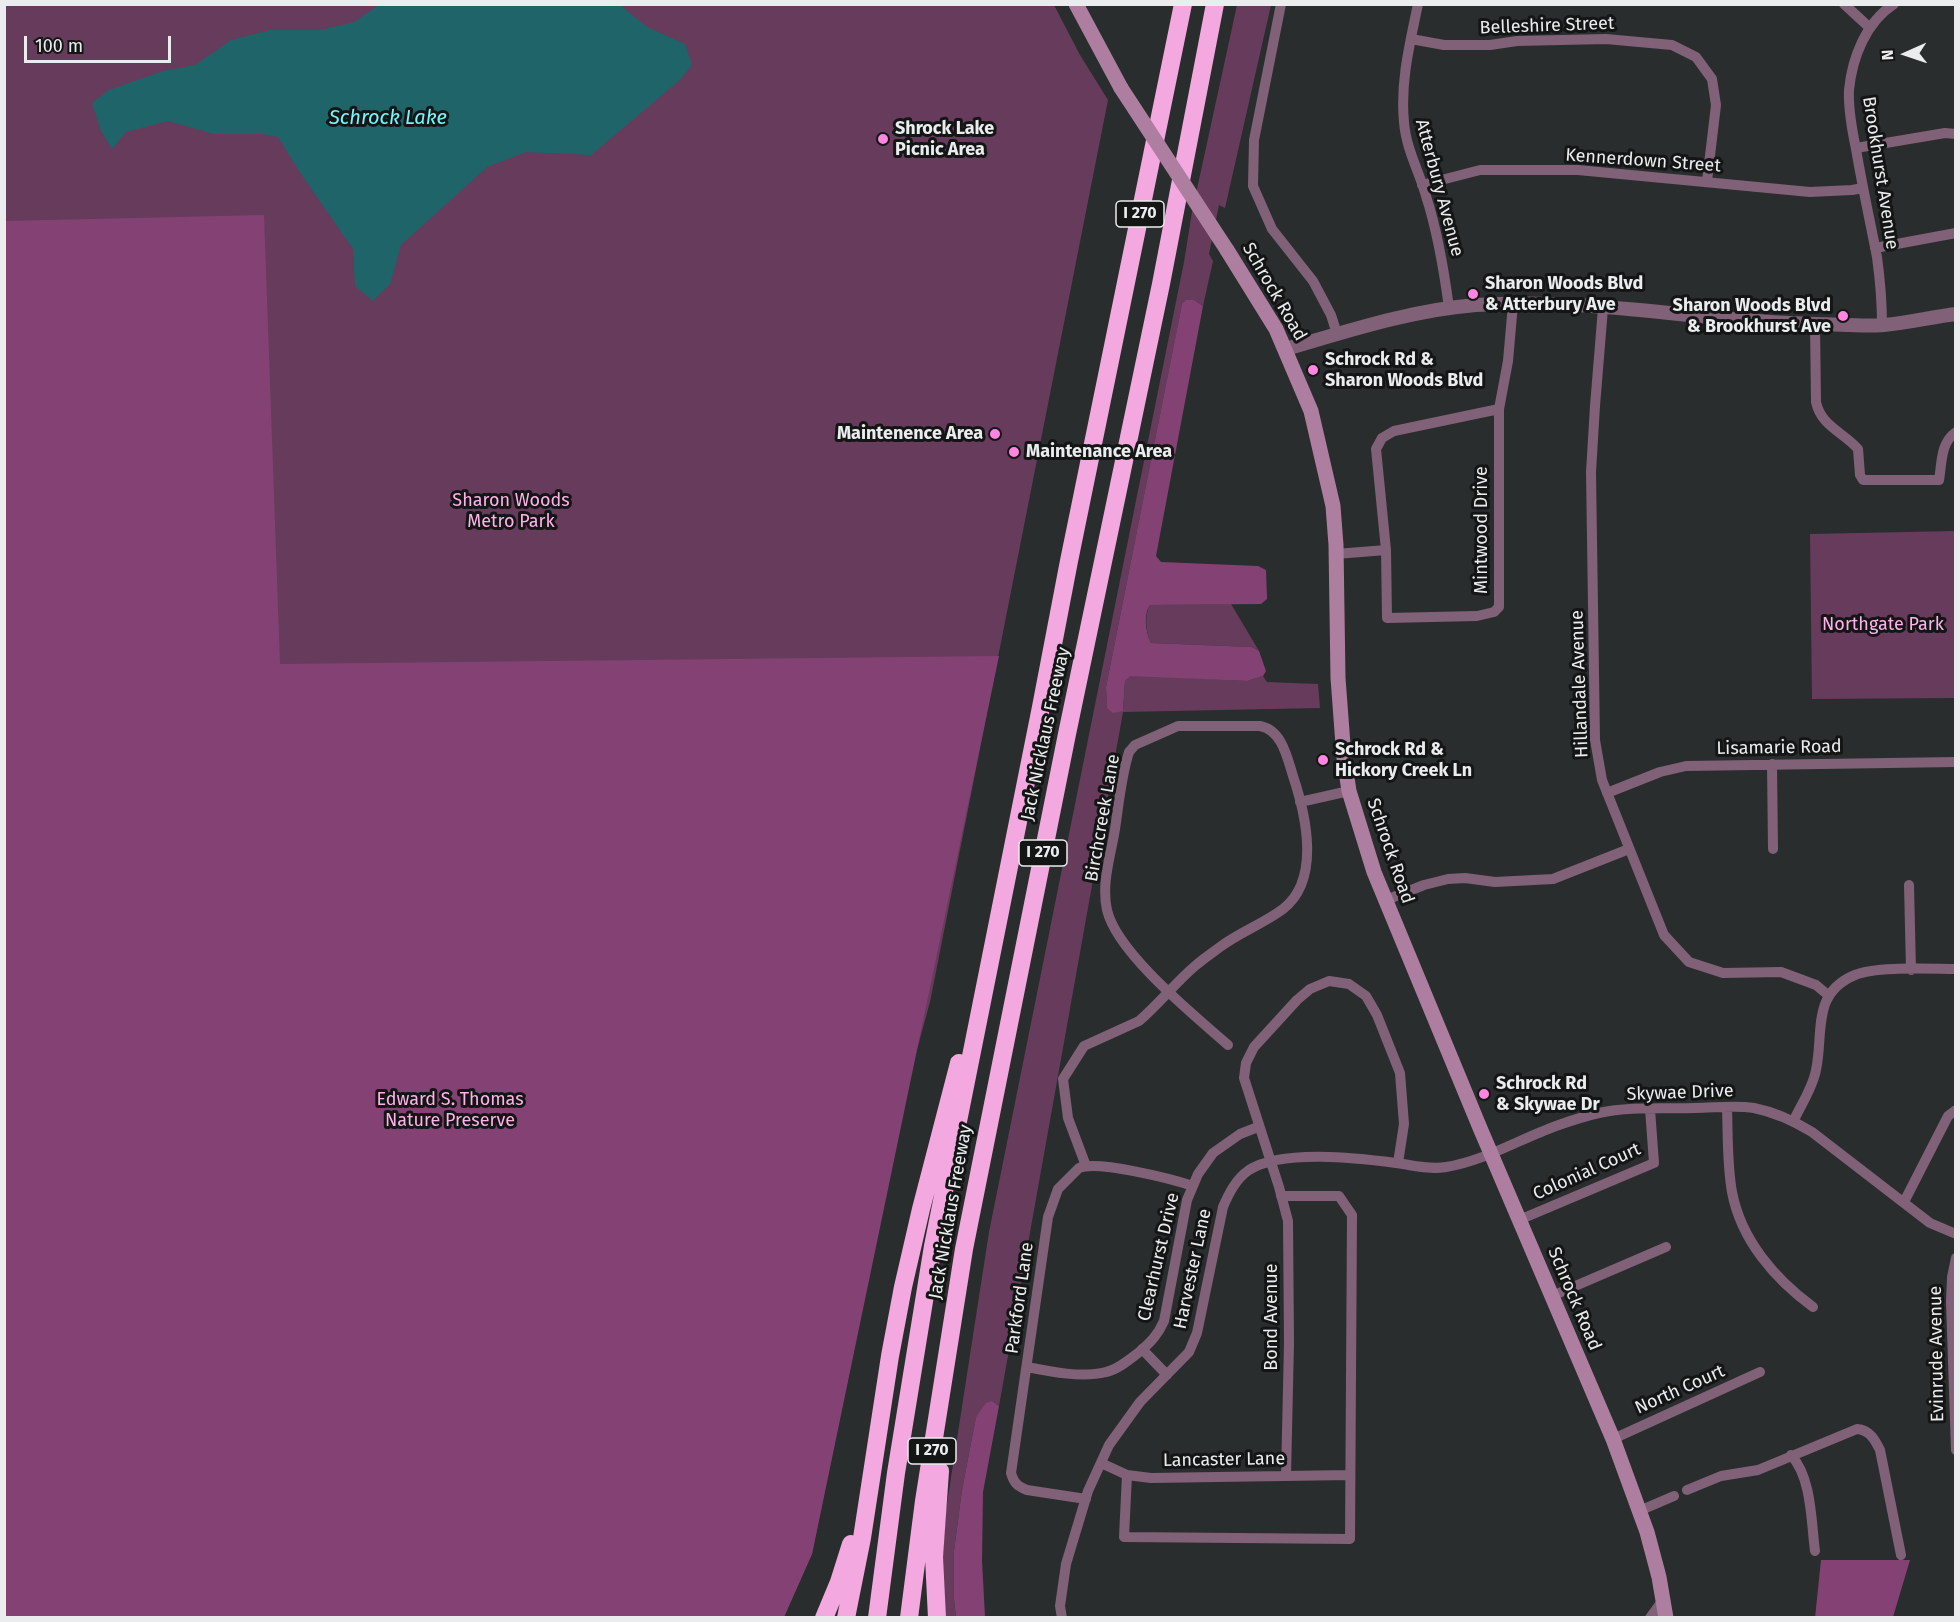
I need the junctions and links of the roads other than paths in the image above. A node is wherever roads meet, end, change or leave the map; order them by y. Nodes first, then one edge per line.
1 (1076, 4) edge
2 (1183, 4) edge
3 (1215, 4) edge
4 (1281, 4) edge
5 (1418, 4) edge
6 (1844, 4) edge
7 (1894, 4) edge
8 (1870, 28) junction
9 (1411, 39) junction
10 (1956, 134) edge
11 (1856, 148) junction
12 (1707, 181) junction
13 (1422, 185) junction
14 (1863, 188) junction
15 (1956, 233) edge
16 (1875, 248) junction
17 (1513, 304) junction
18 (1449, 308) junction
19 (1603, 308) junction
20 (1956, 314) edge
21 (1815, 324) junction
22 (1882, 325) junction
23 (1337, 334) junction
24 (1286, 349) junction
25 (1499, 409) junction
26 (1956, 432) edge
27 (1386, 550) junction
28 (1336, 554) junction
29 (1956, 762) edge
30 (1772, 764) junction
31 (1349, 791) junction
32 (1607, 793) junction
33 (1300, 802) junction
34 (1629, 849) junction
35 (1773, 849) dead end
36 (1909, 885) dead end
37 (1386, 900) junction
38 (993, 946) junction
39 (1956, 969) edge
40 (1911, 970) junction
41 (1169, 992) junction
42 (1828, 995) junction
43 (1228, 1045) dead end
44 (1727, 1108) junction
45 (1650, 1109) junction
46 (1956, 1110) edge
47 (1794, 1120) junction
48 (1258, 1127) junction
49 (1490, 1153) junction
50 (1270, 1161) junction
51 (1398, 1163) junction
52 (1086, 1166) junction
53 (1193, 1186) junction
54 (1281, 1196) junction
55 (1904, 1202) junction
56 (1519, 1220) junction
57 (1956, 1234) edge
58 (1666, 1247) dead end
59 (1956, 1258) edge
60 (959, 1284) junction
61 (1552, 1296) junction
62 (1813, 1307) dead end
63 (1142, 1349) junction
64 (1027, 1367) junction
65 (1760, 1372) dead end
66 (1167, 1375) junction
67 (1613, 1439) junction
68 (1956, 1450) edge
69 (1791, 1455) junction
70 (873, 1458) junction
71 (1101, 1463) junction
72 (1127, 1475) junction
73 (1350, 1475) junction
74 (1286, 1476) junction
75 (1687, 1490) dead end
76 (1674, 1496) dead end
77 (1086, 1499) junction
78 (1639, 1511) junction
79 (1815, 1551) dead end
80 (1901, 1555) dead end
81 (1663, 1600) junction
82 (824, 1617) edge
83 (846, 1617) edge
84 (877, 1617) edge
85 (909, 1617) edge
86 (937, 1617) edge
87 (1062, 1617) edge
88 (1650, 1617) edge
89 (1665, 1617) edge

1 - 24 main road, Schrock Road, bridge
2 - 38 highway, Jack Nicklaus Freeway / I 270
3 - 60 highway, Jack Nicklaus Freeway / I 270
4 - 23 street
5 - 9 street, Atterbury Avenue
6 - 8 street
7 - 8 street, Brookhurst Avenue
8 - 11 street, Brookhurst Avenue
9 - 12 street, Belleshire Street
9 - 13 street, Atterbury Avenue
10 - 11 street
11 - 14 street, Brookhurst Avenue
12 - 13 street, Kennerdown Street
12 - 14 street, Kennerdown Street
13 - 18 street, Atterbury Avenue
14 - 16 street, Brookhurst Avenue
15 - 16 street
16 - 22 street, Brookhurst Avenue
17 - 18 street
17 - 19 street
17 - 25 street
18 - 23 street
19 - 21 street
19 - 32 street, Hillandale Avenue
20 - 22 street
21 - 22 street
21 - 26 street
23 - 24 street
24 - 28 main road, Schrock Road
25 - 27 street
25 - 27 street, Mintwood Drive
27 - 28 street
28 - 31 main road, Schrock Road
29 - 30 street, Lisamarie Road
30 - 32 street, Lisamarie Road
30 - 35 street
31 - 33 street
31 - 37 main road, Schrock Road
32 - 34 street, Hillandale Avenue
33 - 41 street
33 - 41 street, Birchcreek Lane
34 - 37 street
34 - 42 street, Hillandale Avenue
36 - 40 street
37 - 49 main road, Schrock Road
38 - 70 highway
38 - 84 highway, Jack Nicklaus Freeway / I 270
39 - 40 street
40 - 42 street
41 - 43 street, Birchcreek Lane
41 - 52 street
42 - 47 street
44 - 45 street, Skywae Drive
44 - 47 street, Skywae Drive
44 - 62 street
45 - 49 street, Skywae Drive
45 - 56 street, Colonial Court
46 - 55 street
47 - 55 street, Skywae Drive
48 - 50 street
48 - 51 street
48 - 53 street, Clearhurst Drive
49 - 51 street, Skywae Drive
49 - 56 main road, Schrock Road
50 - 51 street, Skywae Drive
50 - 54 street, Bond Avenue
50 - 66 street, Harvester Lane
52 - 53 street
52 - 64 street, Parkford Lane
53 - 63 street, Clearhurst Drive
54 - 73 street
54 - 74 street, Bond Avenue
55 - 57 street, Skywae Drive
56 - 61 main road, Schrock Road
58 - 61 street
59 - 68 street, Evinrude Avenue
60 - 85 highway, Jack Nicklaus Freeway / I 270
60 - 86 highway
61 - 67 main road, Schrock Road
63 - 64 street, Clearhurst Drive
63 - 66 street
64 - 77 street, Parkford Lane
65 - 67 street, North Court
66 - 71 street, Harvester Lane
67 - 78 main road, Schrock Road
69 - 75 street
69 - 79 street
69 - 80 street
70 - 82 highway
70 - 83 highway
71 - 72 street, Lancaster Lane
71 - 77 street, Harvester Lane
72 - 73 street
72 - 74 street, Lancaster Lane
73 - 74 street, Lancaster Lane
76 - 78 street
77 - 87 street, Harvester Lane
78 - 81 main road, Schrock Road
81 - 88 street
81 - 89 main road, Schrock Road

